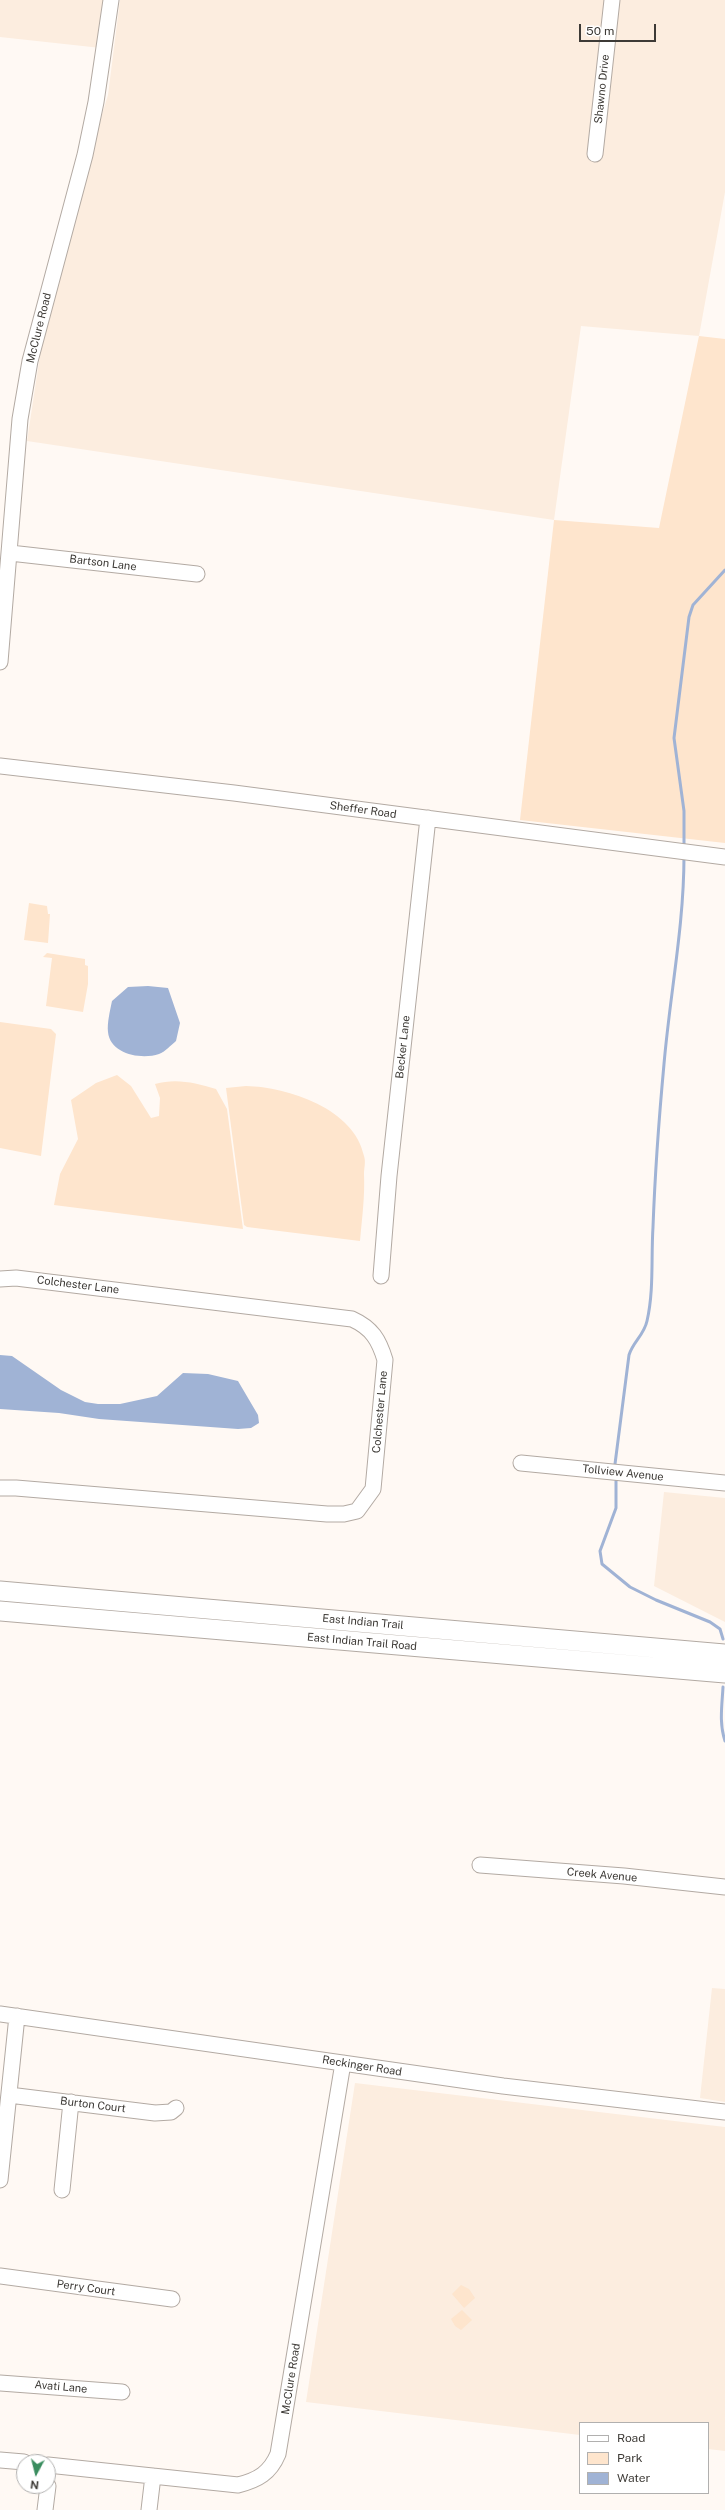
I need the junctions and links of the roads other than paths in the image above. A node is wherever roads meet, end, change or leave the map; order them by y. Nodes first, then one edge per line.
1 (111, 0) edge
2 (612, 0) edge
3 (596, 154) dead end
4 (10, 553) junction
5 (197, 574) dead end
6 (0, 662) edge
7 (0, 766) edge
8 (428, 818) junction
9 (725, 857) edge
10 (381, 1276) dead end
11 (0, 1279) edge
12 (521, 1463) dead end
13 (725, 1483) edge
14 (0, 1488) edge
15 (0, 1591) edge
16 (0, 1611) edge
17 (308, 1618) junction
18 (307, 1637) junction
19 (725, 1654) edge
20 (725, 1673) edge
21 (480, 1865) dead end
22 (725, 1887) edge
23 (0, 2014) edge
24 (17, 2016) junction
25 (343, 2063) junction
26 (9, 2095) junction
27 (71, 2102) junction
28 (176, 2108) dead end
29 (725, 2112) edge
30 (0, 2180) edge
31 (62, 2190) dead end
32 (0, 2276) edge
33 (172, 2299) dead end
34 (0, 2382) edge
35 (122, 2392) dead end
36 (0, 2460) edge
37 (16, 2461) edge
38 (56, 2466) edge
39 (153, 2476) junction
40 (47, 2494) edge
41 (45, 2510) edge
42 (149, 2510) edge

1 - 4 street, McClure Road
2 - 3 street, Shawno Drive
4 - 5 street, Bartson Lane
4 - 6 street, McClure Road
7 - 8 street, Sheffer Road
8 - 9 street, Sheffer Road
8 - 10 street, Becker Lane
11 - 14 street, Colchester Lane
12 - 13 street, Tollview Avenue
15 - 17 main road, East Indian Trail
16 - 18 main road, East Indian Trail Road
17 - 18 main road
17 - 19 main road, East Indian Trail
18 - 20 main road, East Indian Trail Road
21 - 22 street, Creek Avenue
23 - 24 street, Reckinger Road
24 - 25 street, Reckinger Road
24 - 26 street
25 - 29 street, Reckinger Road
25 - 39 street, McClure Road
26 - 27 street, Burton Court
26 - 30 street
27 - 28 street, Burton Court
27 - 31 street
32 - 33 street, Perry Court
34 - 35 street, Avati Lane
36 - 37 street
38 - 39 street, McClure Road
39 - 42 street
40 - 41 street

